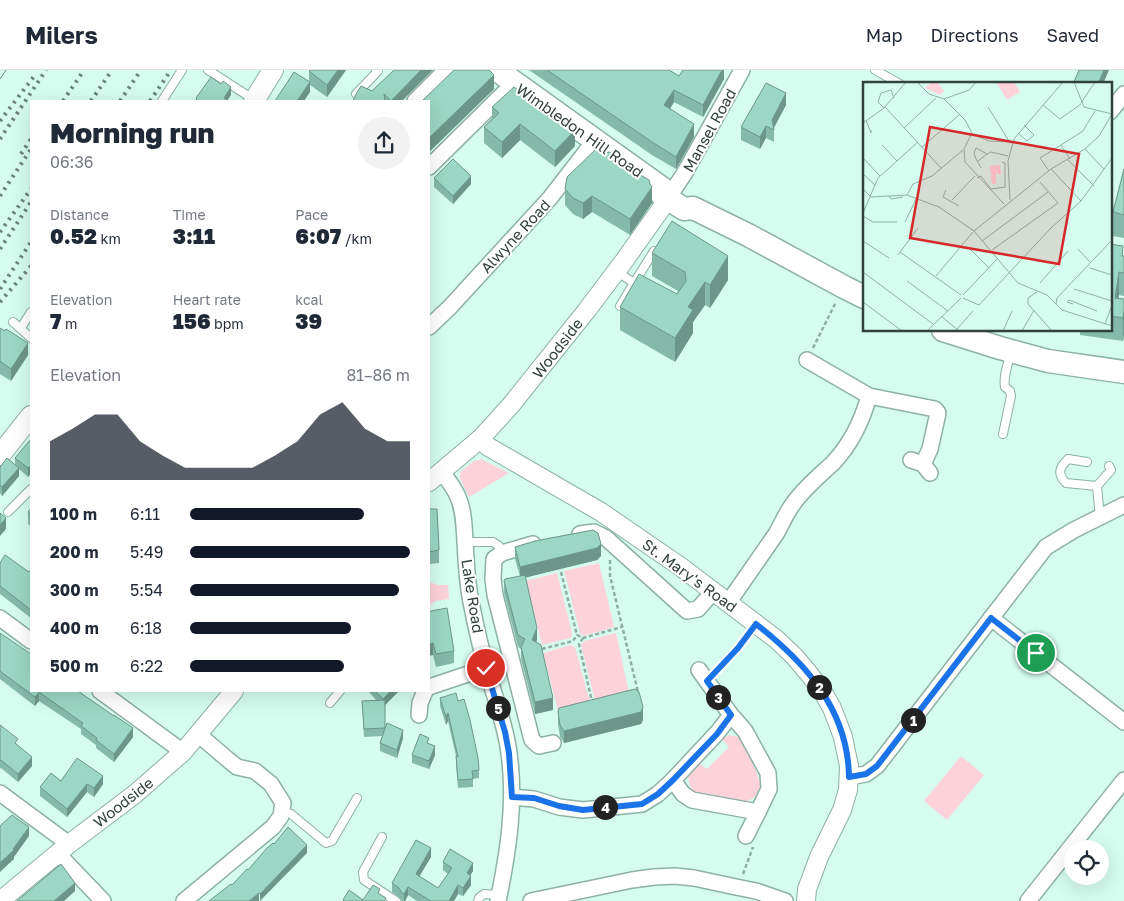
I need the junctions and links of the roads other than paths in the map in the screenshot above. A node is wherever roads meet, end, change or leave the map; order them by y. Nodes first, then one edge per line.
1 (182, 70) edge
2 (208, 70) edge
3 (273, 70) edge
4 (376, 70) edge
5 (446, 70) edge
6 (742, 70) edge
7 (875, 70) edge
8 (506, 76) edge
9 (896, 82) edge
10 (356, 94) edge
11 (1124, 94) edge
12 (163, 100) edge
13 (253, 100) edge
14 (255, 100) edge
15 (416, 100) edge
16 (1112, 109) edge
17 (595, 140) junction
18 (430, 166) edge
19 (668, 192) junction
20 (654, 251) edge
21 (616, 271) junction
22 (634, 283) junction
23 (854, 292) edge
24 (620, 306) edge
25 (30, 314) edge
26 (13, 322) dead end
27 (430, 326) edge
28 (21, 328) junction
29 (946, 331) edge
30 (30, 337) edge
31 (1012, 352) junction
32 (814, 369) road end
33 (1124, 372) edge
34 (868, 396) junction
35 (30, 417) edge
36 (1002, 434) dead end
37 (480, 439) junction
38 (0, 455) edge
39 (1087, 462) dead end
40 (921, 466) dead end
41 (1110, 466) dead end
42 (435, 476) edge
43 (1097, 486) junction
44 (30, 490) edge
45 (1124, 505) edge
46 (8, 512) dead end
47 (1100, 518) junction
48 (568, 537) edge
49 (550, 540) edge
50 (465, 542) junction
51 (502, 553) junction
52 (714, 592) junction
53 (728, 603) junction
54 (0, 618) edge
55 (991, 618) junction
56 (30, 639) edge
57 (486, 668) junction
58 (703, 675) road end
59 (430, 687) edge
60 (101, 692) edge
61 (233, 692) edge
62 (339, 692) edge
63 (425, 692) edge
64 (330, 703) dead end
65 (418, 715) dead end
66 (731, 715) junction
67 (1124, 722) edge
68 (198, 734) junction
69 (553, 743) dead end
70 (183, 752) junction
71 (849, 777) junction
72 (673, 780) junction
73 (1124, 780) edge
74 (0, 793) edge
75 (512, 797) junction
76 (356, 798) dead end
77 (282, 811) junction
78 (758, 812) junction
79 (746, 836) road end
80 (382, 837) dead end
81 (63, 849) junction
82 (499, 898) edge
83 (0, 900) edge
84 (103, 901) edge
85 (184, 901) edge
86 (396, 901) edge
87 (478, 901) edge
88 (531, 901) edge
89 (785, 901) edge
90 (806, 901) edge
91 (1028, 901) edge

1 - 12 lane
2 - 13 lane
3 - 14 main road
4 - 10 lane
5 - 15 street
6 - 19 street, Mansel Road
7 - 9 lane
8 - 17 main road, Wimbledon Hill Road
8 - 18 street
11 - 16 street
17 - 19 main road, Wimbledon Hill Road
17 - 27 street, Alwyne Road
19 - 21 street, Woodside
19 - 23 main road, Wimbledon Hill Road
20 - 22 lane
21 - 22 lane
21 - 37 street, Woodside
22 - 24 lane
25 - 28 lane
26 - 28 lane
28 - 30 lane
29 - 31 main road
31 - 33 main road
31 - 36 lane
32 - 34 street
34 - 40 street
34 - 53 street
35 - 38 main road
37 - 42 street, Woodside
37 - 52 street, St. Mary's Road
39 - 43 lane
41 - 43 lane
42 - 50 street, Lake Road
43 - 47 lane
44 - 46 lane
45 - 47 street
47 - 55 street
48 - 52 street
49 - 51 street
50 - 51 lane
50 - 57 street, Lake Road
51 - 69 street
52 - 53 street, St. Mary's Road
53 - 71 street, St. Mary's Road
54 - 56 street
55 - 67 street
55 - 71 street
57 - 59 street
57 - 75 street, Lake Road
58 - 66 street
60 - 70 street
61 - 68 street, Woodside
62 - 64 lane
63 - 65 street
66 - 72 street
66 - 78 street
68 - 70 street, Woodside
68 - 77 street
70 - 81 street, Woodside
71 - 90 street, St. Mary's Road
72 - 75 street
72 - 78 street
73 - 91 street
74 - 81 street
75 - 82 street, Lake Road
76 - 77 lane
77 - 85 street
78 - 79 street
80 - 86 lane
81 - 83 street, Woodside
81 - 84 street
82 - 87 lane
88 - 89 street

